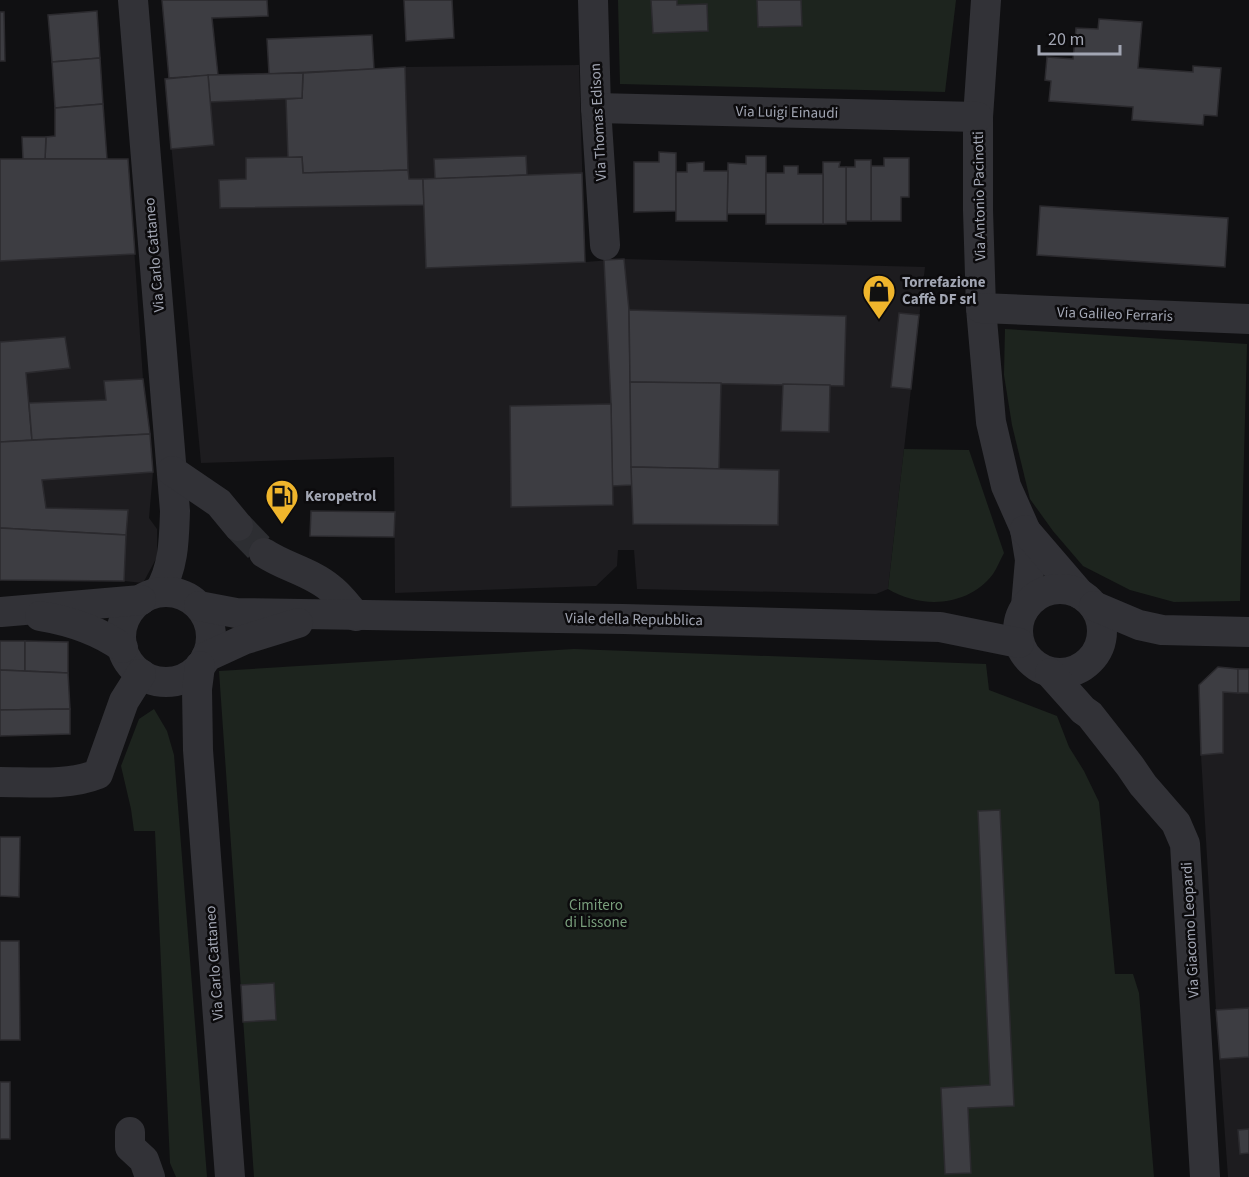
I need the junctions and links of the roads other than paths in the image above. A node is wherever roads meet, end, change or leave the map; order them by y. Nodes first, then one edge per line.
1 (133, 0) edge
2 (593, 0) edge
3 (986, 0) edge
4 (596, 108) junction
5 (978, 117) junction
6 (605, 245) dead end
7 (981, 308) junction
8 (1249, 319) edge
9 (172, 471) junction
10 (176, 511) junction
11 (238, 525) tunnel mouth
12 (1025, 530) junction
13 (264, 553) tunnel mouth
14 (150, 596) junction
15 (1087, 600) junction
16 (196, 602) junction
17 (1026, 606) junction
18 (1, 612) edge
19 (342, 615) junction
20 (940, 627) junction
21 (1162, 630) junction
22 (1249, 632) edge
23 (1019, 643) junction
24 (123, 648) junction
25 (1092, 658) junction
26 (203, 662) junction
27 (1050, 673) junction
28 (150, 677) junction
29 (1090, 715) junction
30 (198, 750) junction
31 (0, 782) edge
32 (130, 1132) dead end
33 (150, 1177) edge
34 (230, 1177) edge
35 (1205, 1177) edge

1 - 9 street, Via Carlo Cattaneo
2 - 4 street, Via Thomas Edison
3 - 5 street, Via Antonio Pacinotti
4 - 5 street, Via Luigi Einaudi
4 - 6 street, Via Thomas Edison
5 - 7 street, Via Antonio Pacinotti
7 - 8 street, Via Galileo Ferraris
7 - 12 street, Via Antonio Pacinotti
9 - 10 street, Via Carlo Cattaneo
9 - 11 street
10 - 14 street, Via Carlo Cattaneo
10 - 16 street, Via Carlo Cattaneo
12 - 15 street, Via Antonio Pacinotti
12 - 17 street, Via Antonio Pacinotti
13 - 19 street
14 - 16 street, Viale della Repubblica
14 - 18 street, Viale della Repubblica
14 - 24 street
15 - 17 street, Viale della Repubblica
15 - 21 street, Viale della Repubblica
15 - 25 street
16 - 19 street, Viale della Repubblica
16 - 26 street
17 - 20 street, Viale della Repubblica
17 - 23 street
18 - 24 street
19 - 20 street, Viale della Repubblica
19 - 26 street, Viale della Repubblica
20 - 23 street, Viale della Repubblica
21 - 22 street, Viale della Repubblica
21 - 25 street, Viale della Repubblica
23 - 27 street
24 - 28 street
25 - 27 street, Viale della Repubblica
25 - 29 street
26 - 28 street, Viale della Repubblica
26 - 30 street, Via Carlo Cattaneo
27 - 29 street, Via Giacomo Leopardi
28 - 30 street, Via Carlo Cattaneo
28 - 31 street
29 - 35 street, Via Giacomo Leopardi
30 - 34 street, Via Carlo Cattaneo
32 - 33 street

